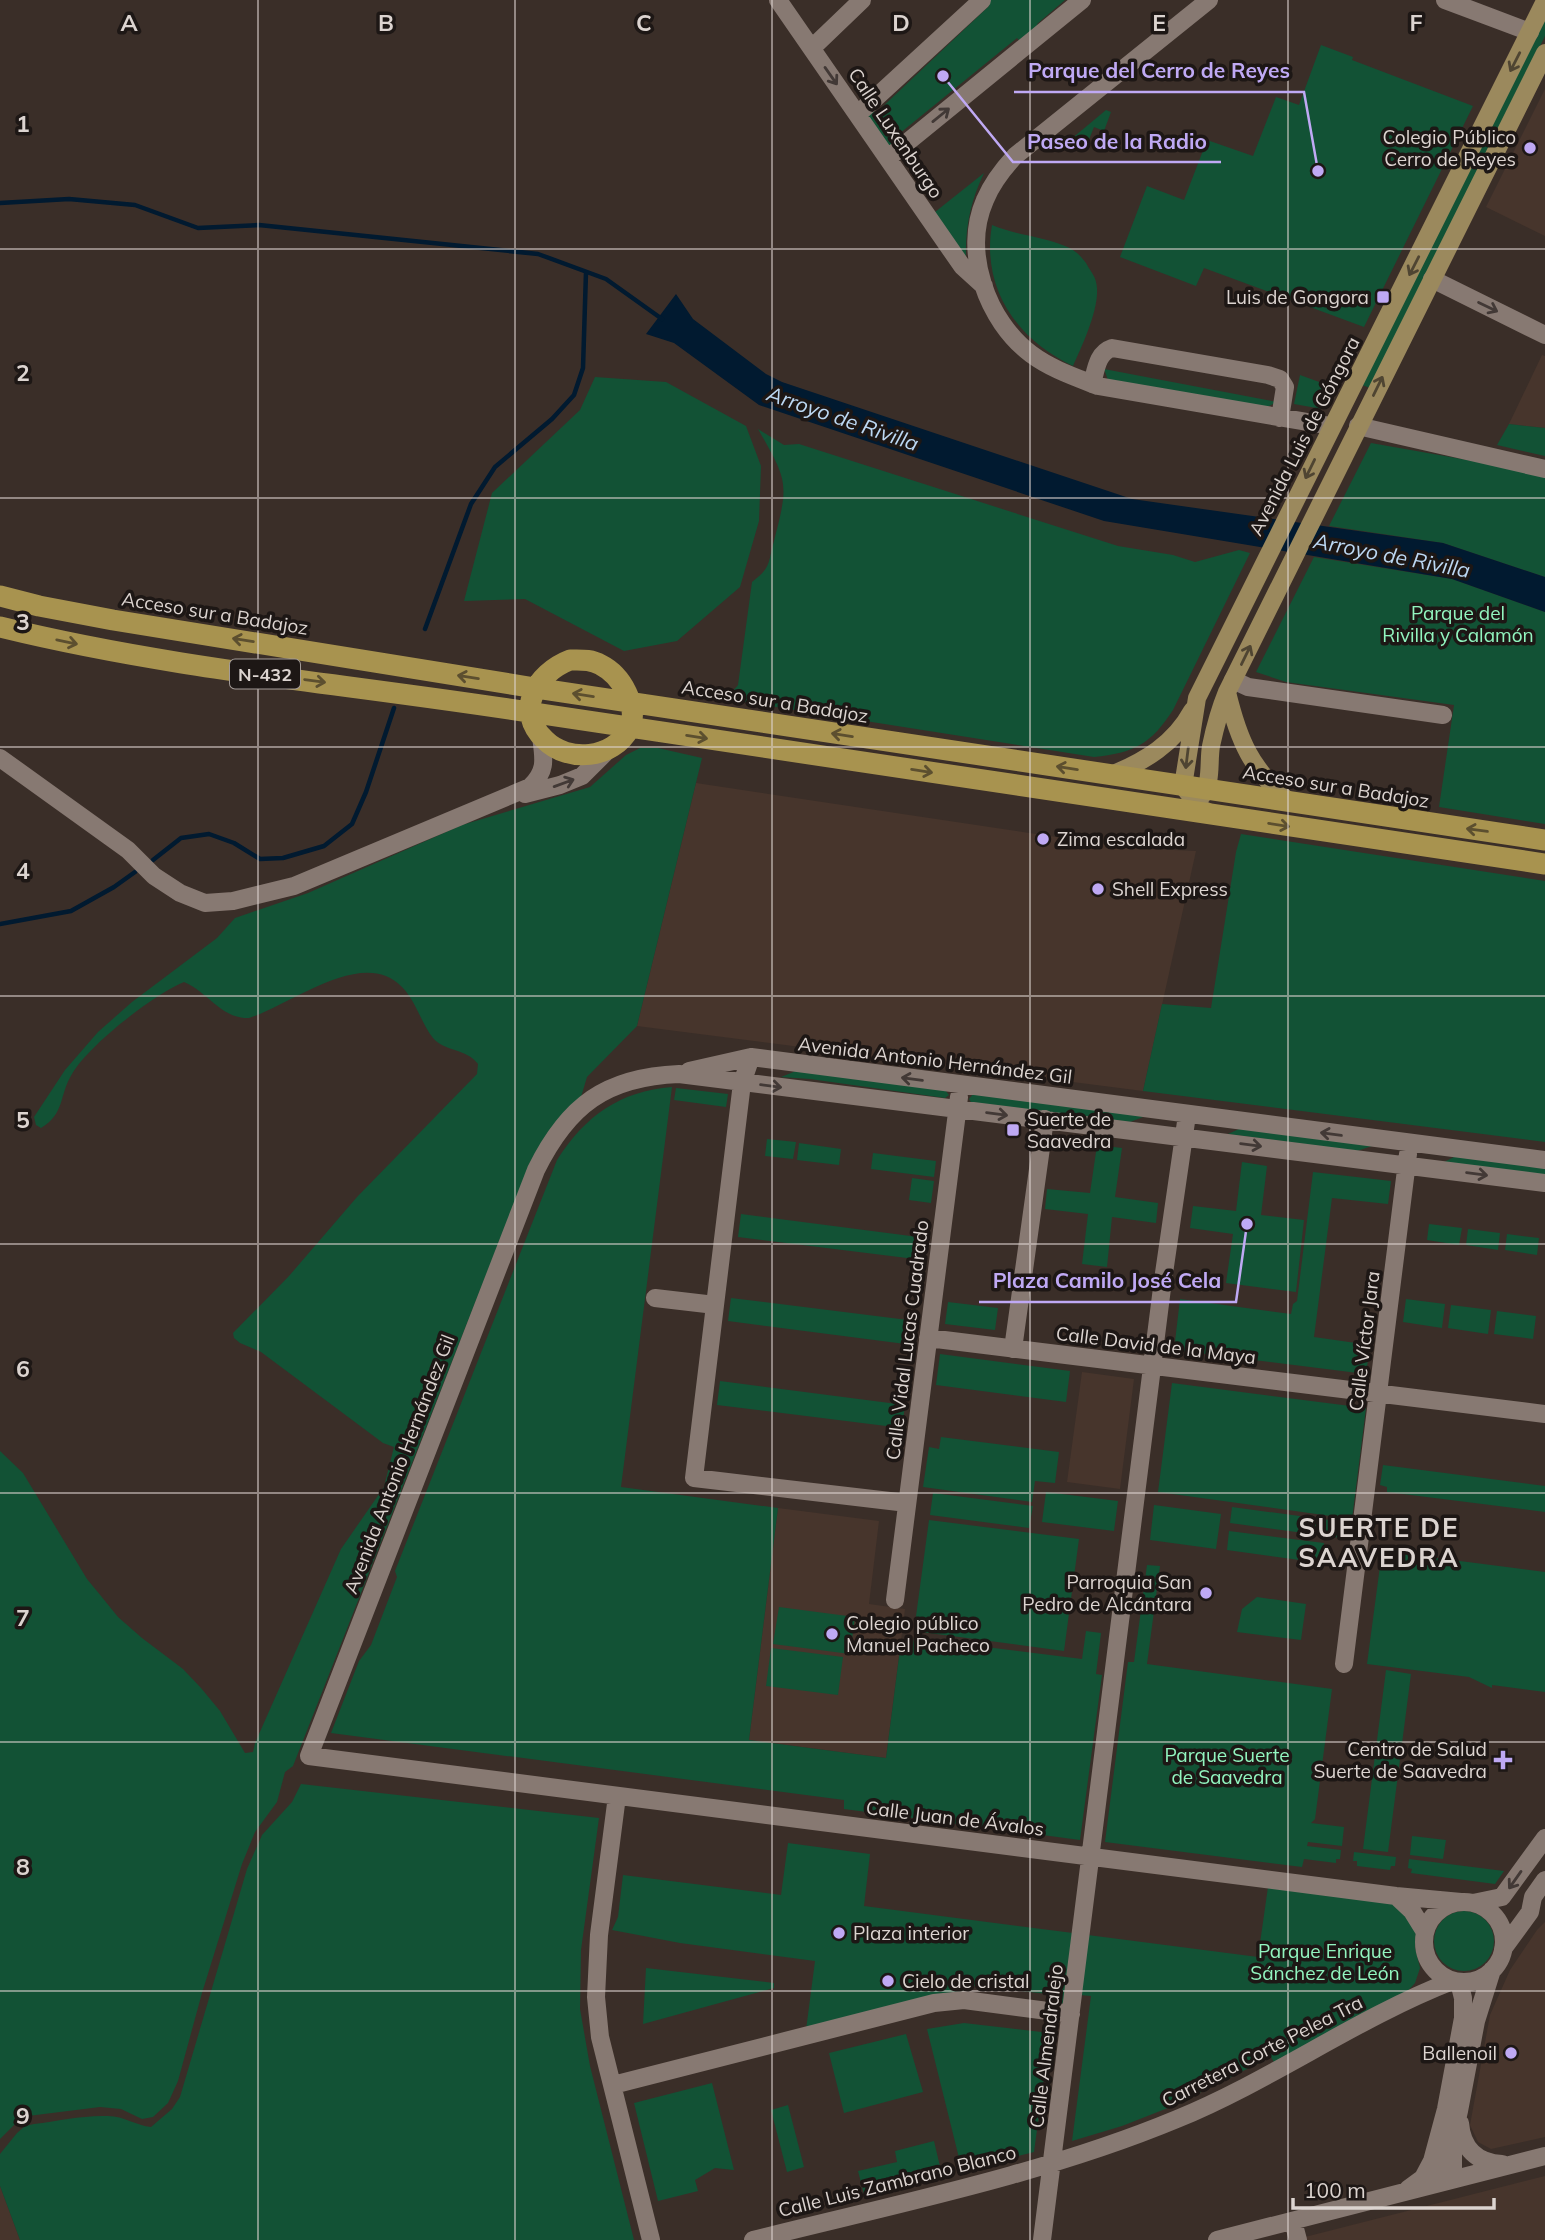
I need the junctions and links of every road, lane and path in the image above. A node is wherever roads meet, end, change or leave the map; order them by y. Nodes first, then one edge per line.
1 (778, 0) edge
2 (862, 0) edge
3 (982, 0) edge
4 (1082, 0) edge
5 (1209, 0) edge
6 (1445, 0) edge
7 (1545, 1) edge
8 (1530, 32) junction
9 (812, 48) junction
10 (1545, 53) edge
11 (858, 114) junction
12 (888, 158) junction
13 (1432, 279) junction
14 (984, 286) junction
15 (1545, 335) edge
16 (1092, 384) junction
17 (1280, 418) junction
18 (1331, 426) junction
19 (1358, 426) junction
20 (1545, 469) edge
21 (0, 596) edge
22 (0, 627) edge
23 (1230, 686) junction
24 (535, 688) junction
25 (631, 703) junction
26 (1195, 705) junction
27 (531, 712) junction
28 (1443, 715) dead end
29 (630, 728) junction
30 (541, 737) junction
31 (613, 745) junction
32 (0, 758) edge
33 (1111, 775) junction
34 (1199, 798) junction
35 (502, 799) junction
36 (1289, 802) junction
37 (1545, 840) edge
38 (1545, 864) edge
39 (747, 1069) junction
40 (679, 1074) junction
41 (960, 1085) junction
42 (957, 1109) junction
43 (1045, 1119) junction
44 (1185, 1126) junction
45 (1408, 1154) junction
46 (1545, 1160) edge
47 (1545, 1183) edge
48 (654, 1297) dead end
49 (715, 1305) junction
50 (928, 1338) junction
51 (1013, 1349) junction
52 (1154, 1366) junction
53 (1378, 1394) junction
54 (1545, 1414) edge
55 (907, 1503) junction
56 (895, 1600) dead end
57 (1344, 1664) dead end
58 (510, 1782) joint
59 (617, 1796) junction
60 (1545, 1838) edge
61 (1090, 1857) junction
62 (1545, 1880) edge
63 (1396, 1896) junction
64 (1467, 1903) junction
65 (1537, 1909) edge
66 (1425, 1932) junction
67 (1503, 1949) junction
68 (1426, 1956) junction
69 (1492, 1970) junction
70 (1455, 1981) junction
71 (1408, 1999) junction
72 (1071, 2014) junction
73 (612, 2085) junction
74 (1453, 2110) junction
75 (1545, 2156) edge
76 (1052, 2162) junction
77 (1509, 2165) junction
78 (1449, 2180) junction
79 (1404, 2192) junction
80 (1293, 2221) junction
81 (652, 2240) edge
82 (753, 2240) edge
83 (1042, 2240) edge
84 (1217, 2240) edge
85 (1298, 2240) edge

1 - 9 street, Calle Luxenburgo
2 - 9 street
3 - 11 street
12 -> 4 street
5 - 14 street
6 - 8 street
7 - 8 main road, Avenida Luis de Góngora
8 -> 18 main road, Avenida Luis de Góngora
9 -> 11 street, Calle Luxenburgo
10 - 13 main road
11 - 12 street, Calle Luxenburgo
12 - 14 street, Calle Luxenburgo
13 -> 15 street
19 -> 13 main road
14 - 16 street
16 - 17 street
16 - 17 street
17 - 18 street
18 -> 26 main road, Avenida Luis de Góngora
19 - 20 street
23 -> 19 main road
24 -> 21 highway, Acceso sur a Badajoz
22 -> 27 highway, Acceso sur a Badajoz / N-432
23 - 28 street
23 - 34 main road
23 - 36 main road
25 -> 24 highway, Acceso sur a Badajoz
24 - 25 highway
24 - 27 highway
25 - 29 highway
33 -> 25 highway, Acceso sur a Badajoz
26 - 33 main road
26 -> 34 main road, Avenida Luis de Góngora
27 - 29 highway, Acceso sur a Badajoz
27 - 30 highway
29 - 31 highway
29 -> 34 highway, Acceso sur a Badajoz
30 - 31 highway
30 - 35 street
35 -> 31 street
32 - 35 street
33 - 34 highway, Acceso sur a Badajoz
34 - 36 highway, Acceso sur a Badajoz
34 -> 38 highway, Acceso sur a Badajoz
37 -> 36 highway, Acceso sur a Badajoz
39 - 40 street, Avenida Antonio Hernández Gil
39 - 40 street, Avenida Antonio Hernández Gil
41 -> 39 street, Avenida Antonio Hernández Gil
39 -> 42 street, Avenida Antonio Hernández Gil
39 - 49 street
40 - 58 street, Avenida Antonio Hernández Gil
41 - 42 street, Calle Vidal Lucas Cuadrado
41 - 44 street, Avenida Antonio Hernández Gil
42 -> 43 street, Avenida Antonio Hernández Gil
42 - 50 street, Calle Vidal Lucas Cuadrado
43 - 44 street, Avenida Antonio Hernández Gil
43 - 51 street
44 -> 45 street, Avenida Antonio Hernández Gil
45 -> 44 street, Avenida Antonio Hernández Gil
44 - 52 street, Calle Almendralejo
45 - 46 street, Avenida Antonio Hernández Gil
45 -> 47 street, Avenida Antonio Hernández Gil
45 - 53 street, Calle Víctor Jara
48 - 49 street
49 - 55 street
50 - 51 street, Calle David de la Maya
50 - 55 street, Calle Vidal Lucas Cuadrado
51 - 52 street, Calle David de la Maya
52 - 53 street, Calle David de la Maya
52 - 61 street, Calle Almendralejo
53 - 54 street, Calle David de la Maya
53 - 57 street, Calle Víctor Jara
55 - 56 street, Calle Vidal Lucas Cuadrado
58 - 59 street, Calle Juan de Ávalos
59 - 61 street, Calle Juan de Ávalos
59 - 73 street
60 -> 64 street
61 - 63 street, Calle Juan de Ávalos
61 - 72 street, Calle Almendralejo
62 - 65 street
63 - 64 street, Calle Juan de Ávalos
63 - 66 street
64 - 66 street
64 - 67 street
65 - 67 street
66 - 68 street
67 - 69 street
68 - 70 street
68 - 71 street, Carretera Corte Pelea Tra
69 - 70 street
69 - 74 street
70 - 71 street, Carretera Corte Pelea Tra
70 - 74 street
71 - 76 street, Carretera Corte Pelea Tra
72 - 73 street
72 - 76 street, Calle Almendralejo
73 - 81 street
74 - 77 street
74 - 78 street
74 - 79 street
75 - 77 street
76 - 82 street, Calle Luis Zambrano Blanco
76 - 83 street, Calle Almendralejo
77 - 78 street
78 - 79 street
79 - 80 street
80 - 84 street
80 - 85 street

